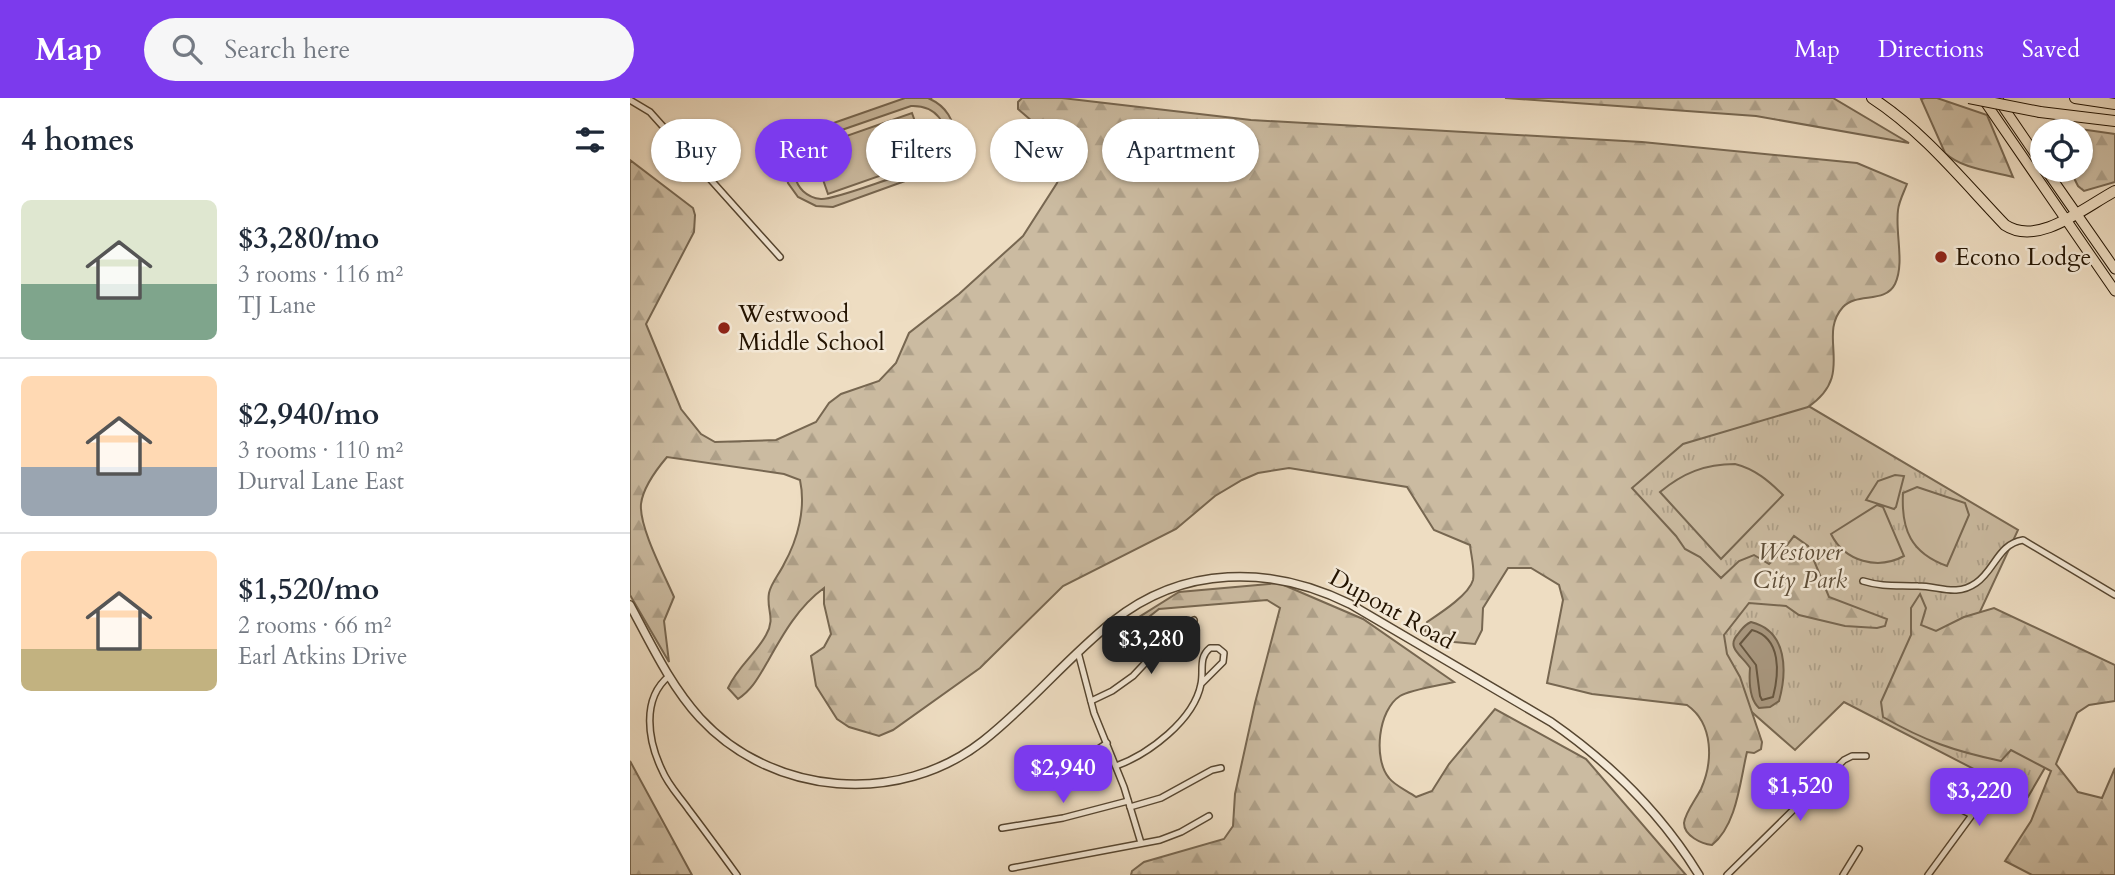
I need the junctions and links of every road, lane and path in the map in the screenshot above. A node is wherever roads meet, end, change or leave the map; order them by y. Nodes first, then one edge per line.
1 (1872, 98) edge
2 (1969, 98) edge
3 (1983, 98) edge
4 (1997, 98) edge
5 (2076, 98) edge
6 (630, 100) edge
7 (2115, 104) edge
8 (2115, 121) edge
9 (2030, 146) edge
10 (2053, 182) edge
11 (2115, 191) edge
12 (2072, 216) junction
13 (780, 257) dead end
14 (2115, 269) edge
15 (2115, 291) edge
16 (1863, 581) dead end
17 (2115, 595) edge
18 (630, 606) edge
19 (1194, 620) dead end
20 (1078, 653) junction
21 (669, 676) junction
22 (1201, 684) junction
23 (1091, 701) junction
24 (1107, 743) junction
25 (1866, 756) dead end
26 (1042, 757) dead end
27 (1116, 766) junction
28 (1221, 768) dead end
29 (1938, 798) dead end
30 (1129, 804) junction
31 (1209, 816) dead end
32 (1002, 828) dead end
33 (1141, 844) junction
34 (1859, 849) dead end
35 (1012, 868) dead end
36 (737, 875) edge
37 (1699, 875) edge
38 (1727, 875) edge
39 (1843, 875) edge
40 (1928, 875) edge

1 - 12 highway
2 - 8 highway, bridge
3 - 12 main road
4 - 9 main road
5 - 7 highway
6 - 13 street
10 - 12 main road
11 - 12 highway
12 - 14 main road
12 - 15 main road
16 - 17 street
18 - 21 street, Dupont Road
19 - 23 street
20 - 21 street, Dupont Road
20 - 23 street
20 - 37 street, Dupont Road
21 - 36 street
22 - 22 street
22 - 27 street
23 - 24 street
24 - 26 street
24 - 27 street
25 - 38 street
27 - 30 street
28 - 30 street
29 - 40 street
30 - 32 street
30 - 33 street
31 - 33 street
33 - 35 street
34 - 39 street

